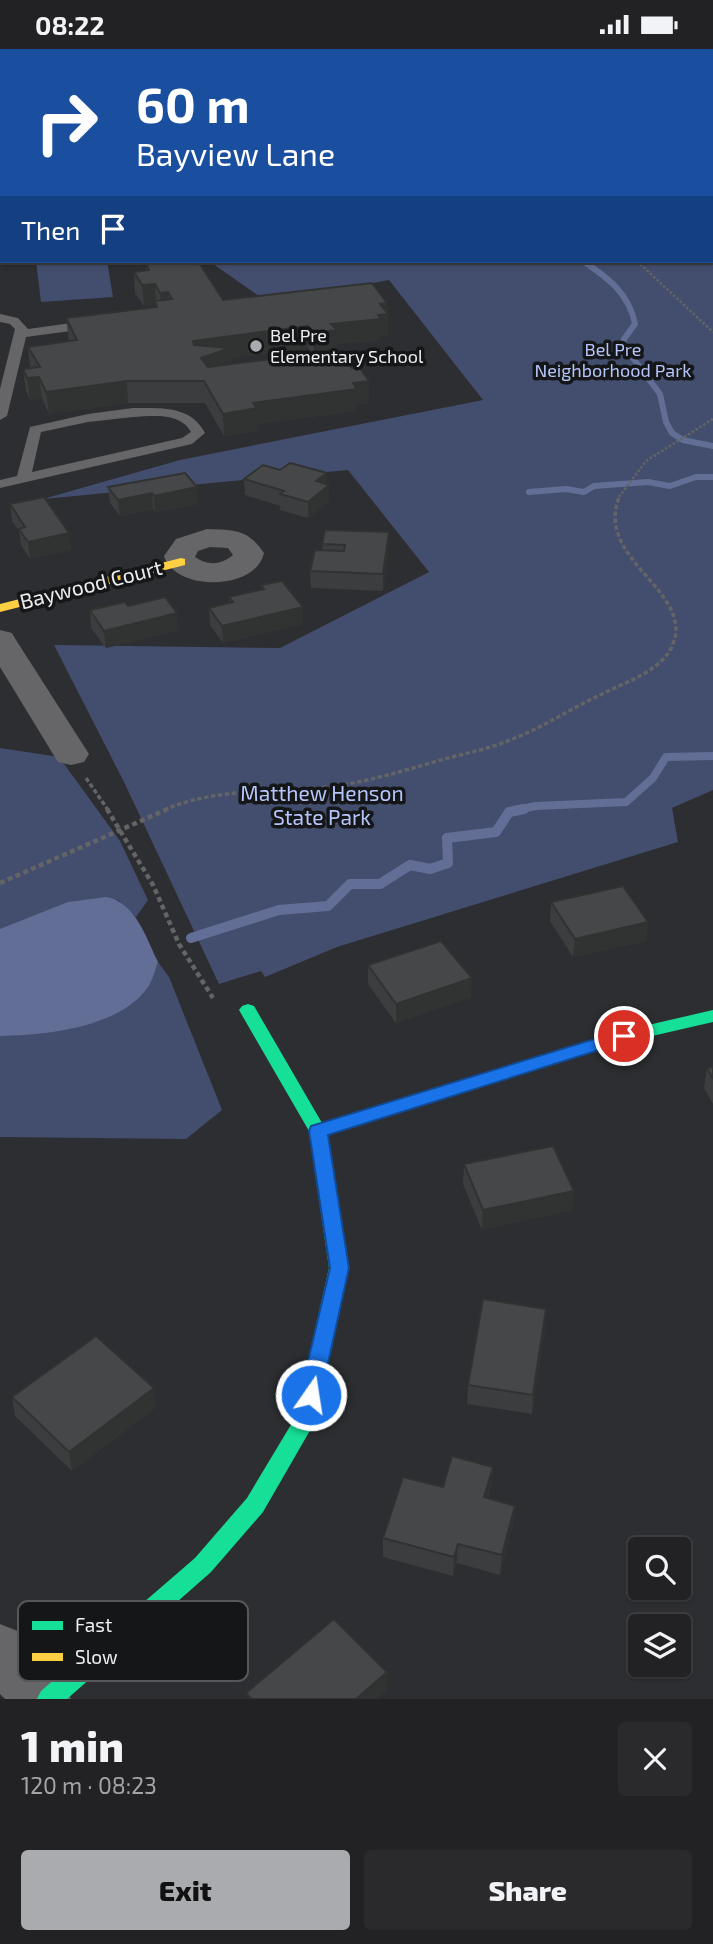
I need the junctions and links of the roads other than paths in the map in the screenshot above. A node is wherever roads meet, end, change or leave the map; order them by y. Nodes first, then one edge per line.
1 (0, 318) edge
2 (113, 321) edge
3 (21, 334) junction
4 (0, 416) edge
5 (24, 477) junction
6 (0, 484) edge
7 (181, 562) dead end
8 (0, 608) edge
9 (0, 640) edge
10 (71, 754) road end
11 (248, 1010) dead end
12 (713, 1016) edge
13 (318, 1131) junction
14 (162, 1601) edge
15 (0, 1651) edge
16 (18, 1671) edge
17 (27, 1681) edge
18 (70, 1681) edge
19 (43, 1699) edge
20 (49, 1699) edge

1 - 3 lane
2 - 3 lane
3 - 4 lane
5 - 5 lane
5 - 6 lane
7 - 8 street, Baywood Court
9 - 10 street
11 - 13 street
12 - 13 street
13 - 14 street
15 - 16 street
17 - 19 street
18 - 20 street

